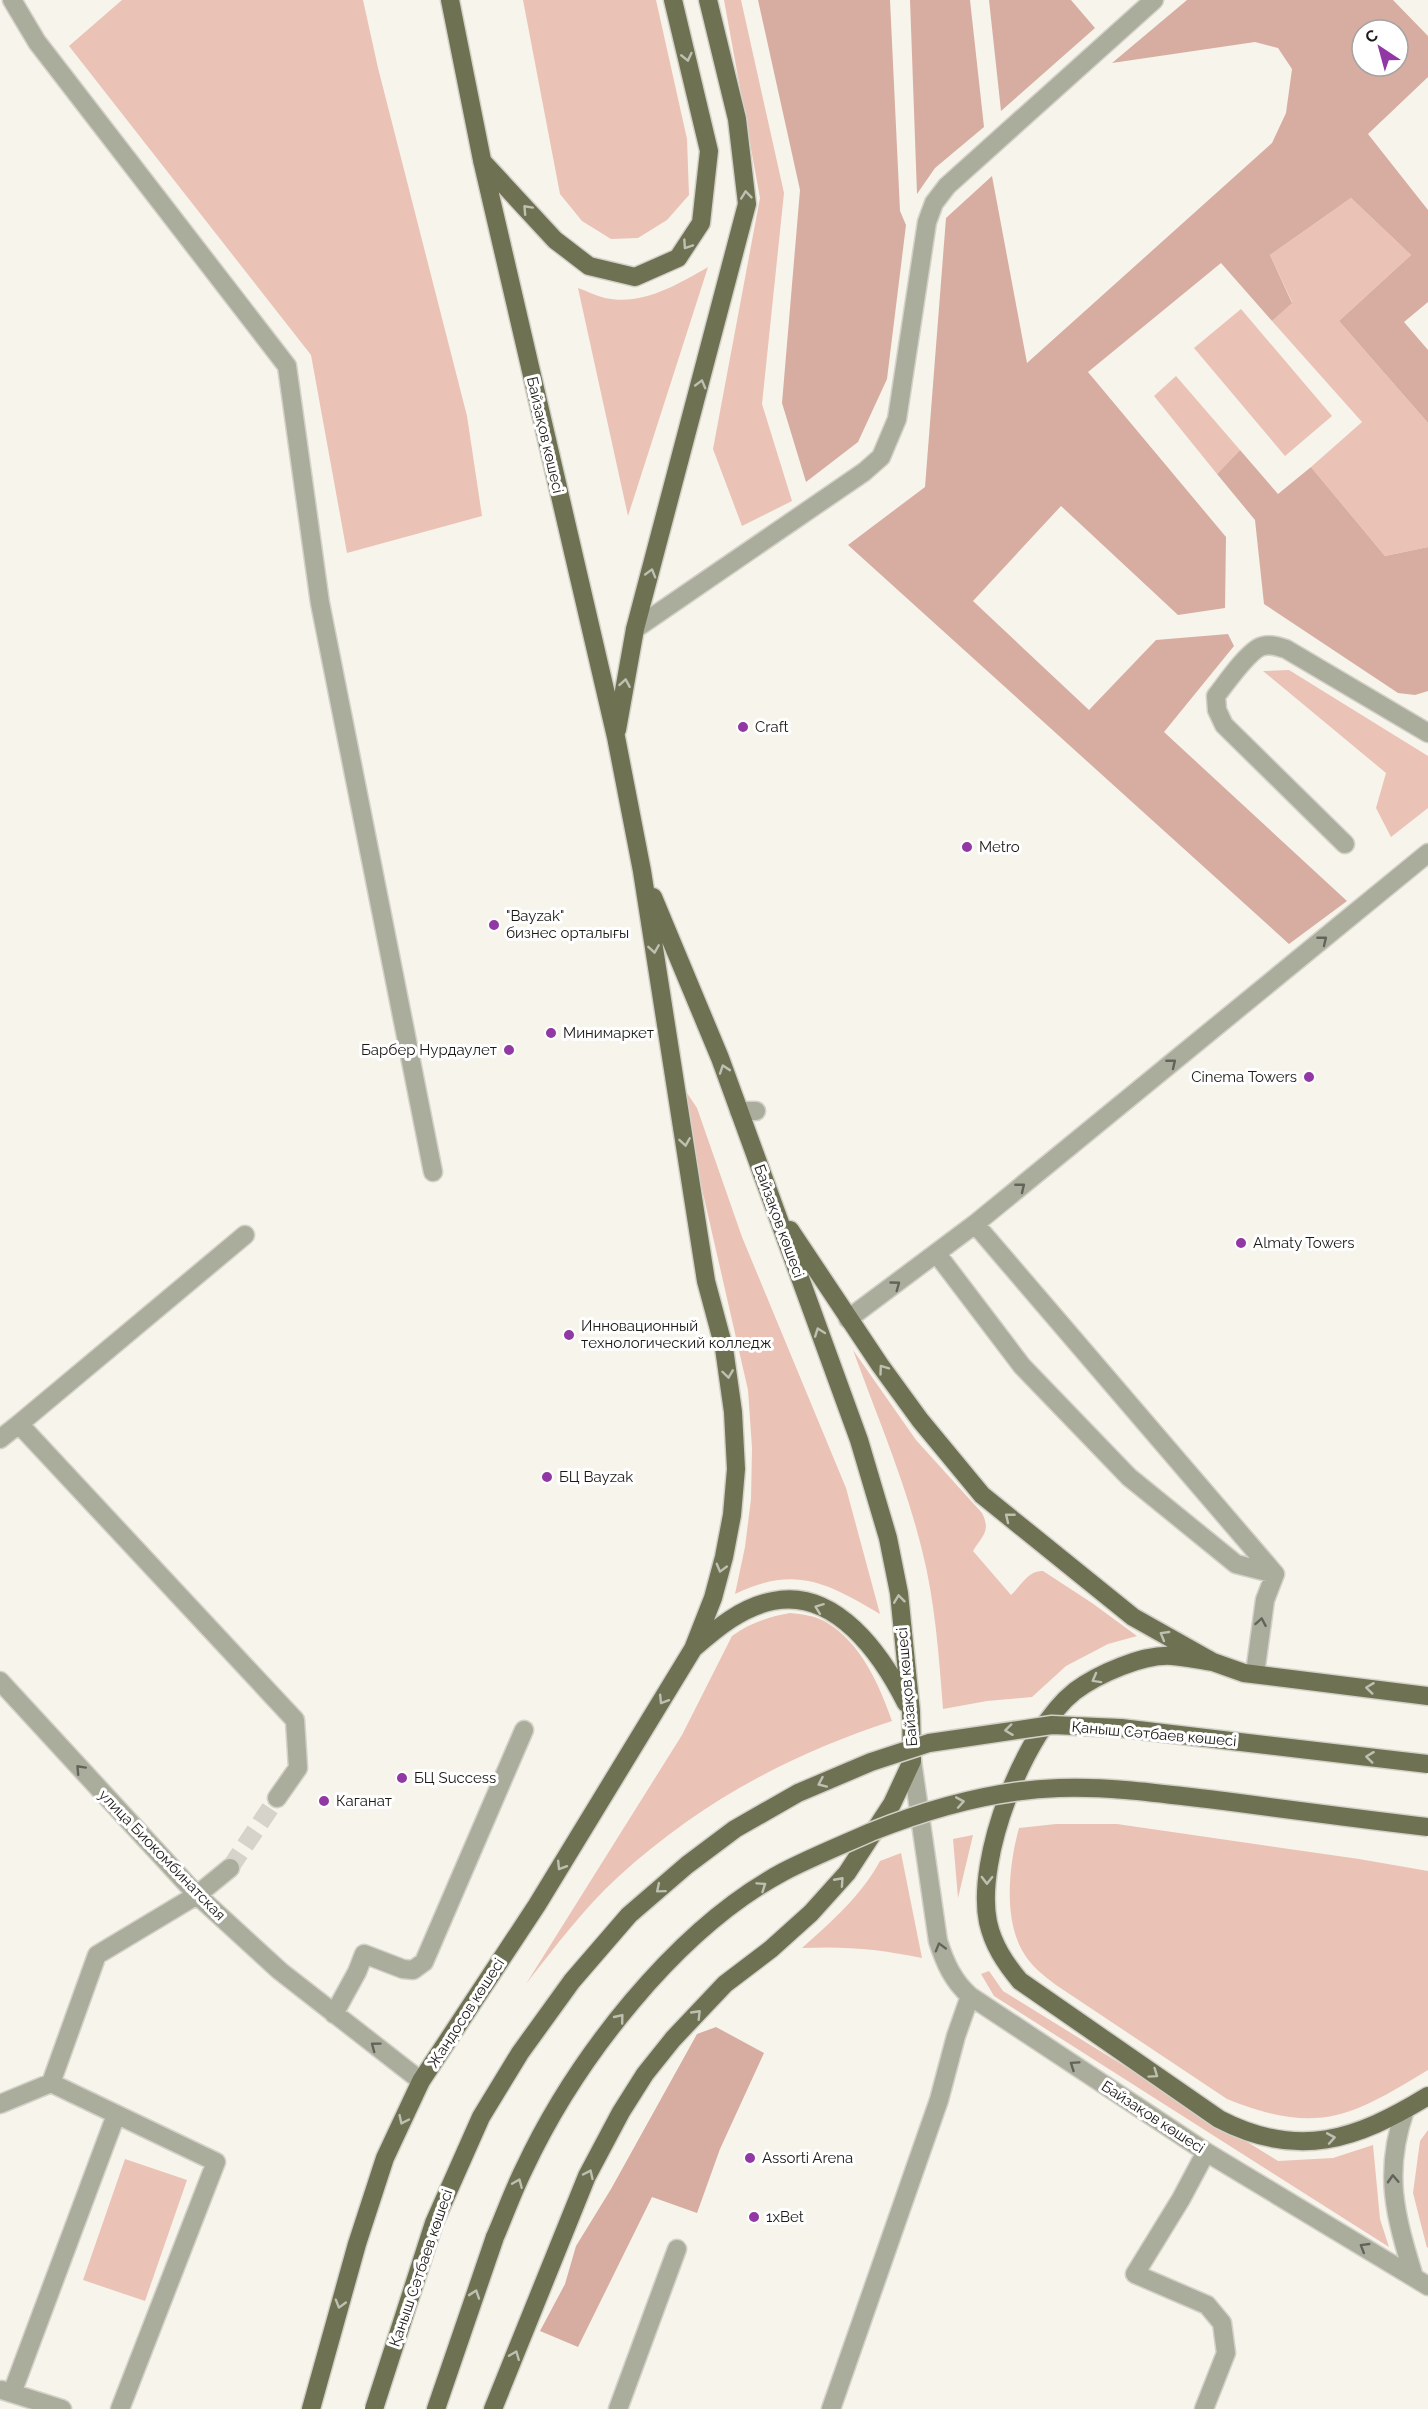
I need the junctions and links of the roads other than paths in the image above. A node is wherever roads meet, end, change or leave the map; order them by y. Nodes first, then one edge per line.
1 (12, 0) edge
2 (450, 0) edge
3 (673, 0) edge
4 (708, 0) edge
5 (1154, 0) edge
6 (482, 160) junction
7 (635, 629) junction
8 (1424, 726) edge
9 (616, 737) junction
10 (1345, 844) dead end
11 (1428, 853) edge
12 (642, 871) junction
13 (433, 1172) dead end
14 (772, 1203) junction
15 (975, 1224) junction
16 (245, 1234) dead end
17 (937, 1254) junction
18 (848, 1318) junction
19 (19, 1424) junction
20 (0, 1439) edge
21 (1275, 1574) junction
22 (693, 1649) junction
23 (1212, 1662) junction
24 (1255, 1673) junction
25 (0, 1681) edge
26 (1428, 1696) edge
27 (911, 1712) junction
28 (524, 1730) dead end
29 (912, 1761) junction
30 (1428, 1764) edge
31 (277, 1798) tunnel mouth
32 (1428, 1827) edge
33 (230, 1868) tunnel mouth
34 (197, 1896) junction
35 (970, 1996) junction
36 (334, 2014) junction
37 (421, 2081) junction
38 (51, 2083) junction
39 (1428, 2096) edge
40 (0, 2104) edge
41 (1405, 2110) junction
42 (116, 2115) junction
43 (1206, 2152) junction
44 (677, 2248) dead end
45 (1421, 2281) edge
46 (6, 2391) edge
47 (63, 2409) edge
48 (120, 2409) edge
49 (311, 2409) edge
50 (374, 2409) edge
51 (436, 2409) edge
52 (493, 2409) edge
53 (618, 2409) edge
54 (831, 2409) edge
55 (1205, 2409) edge

1 - 13 street
2 - 6 main road, Байзақов көшесі
3 -> 6 main road
7 -> 4 main road
5 - 7 street
6 - 9 main road, Байзақов көшесі
9 -> 7 main road
8 - 10 street
9 - 12 main road, Байзақов көшесі
15 -> 11 street
14 -> 12 main road, Байзақов көшесі
12 -> 22 main road, Байзақов көшесі
14 - 18 main road
27 -> 14 main road, Байзақов көшесі
15 - 17 street
15 - 21 street
16 - 19 street
18 -> 17 street
17 - 21 street
23 -> 18 main road
19 - 20 street
19 - 31 street
24 -> 21 street
27 -> 22 main road
22 -> 37 main road, Жандосов көшесі
23 - 24 main road
23 -> 41 main road
26 -> 24 main road
34 -> 25 street, улица Биокомбинатская
27 - 29 main road, Байзақов көшесі
28 - 36 street
35 -> 29 street, Байзақов көшесі
52 -> 29 main road
30 -> 50 main road, Қаныш Сәтбаев көшесі, bridge
51 -> 32 main road, bridge
33 - 34 street
34 - 36 street, улица Биокомбинатская
34 - 38 street
43 -> 35 street, Байзақов көшесі
35 - 54 street
37 -> 36 street, улица Биокомбинатская
37 -> 49 main road, Жандосов көшесі
38 - 40 street
38 - 42 street
39 - 41 main road
45 -> 41 street
42 - 46 street
42 - 48 street
45 -> 43 street, Байзақов көшесі
43 - 55 street
44 - 53 street
46 - 47 street

